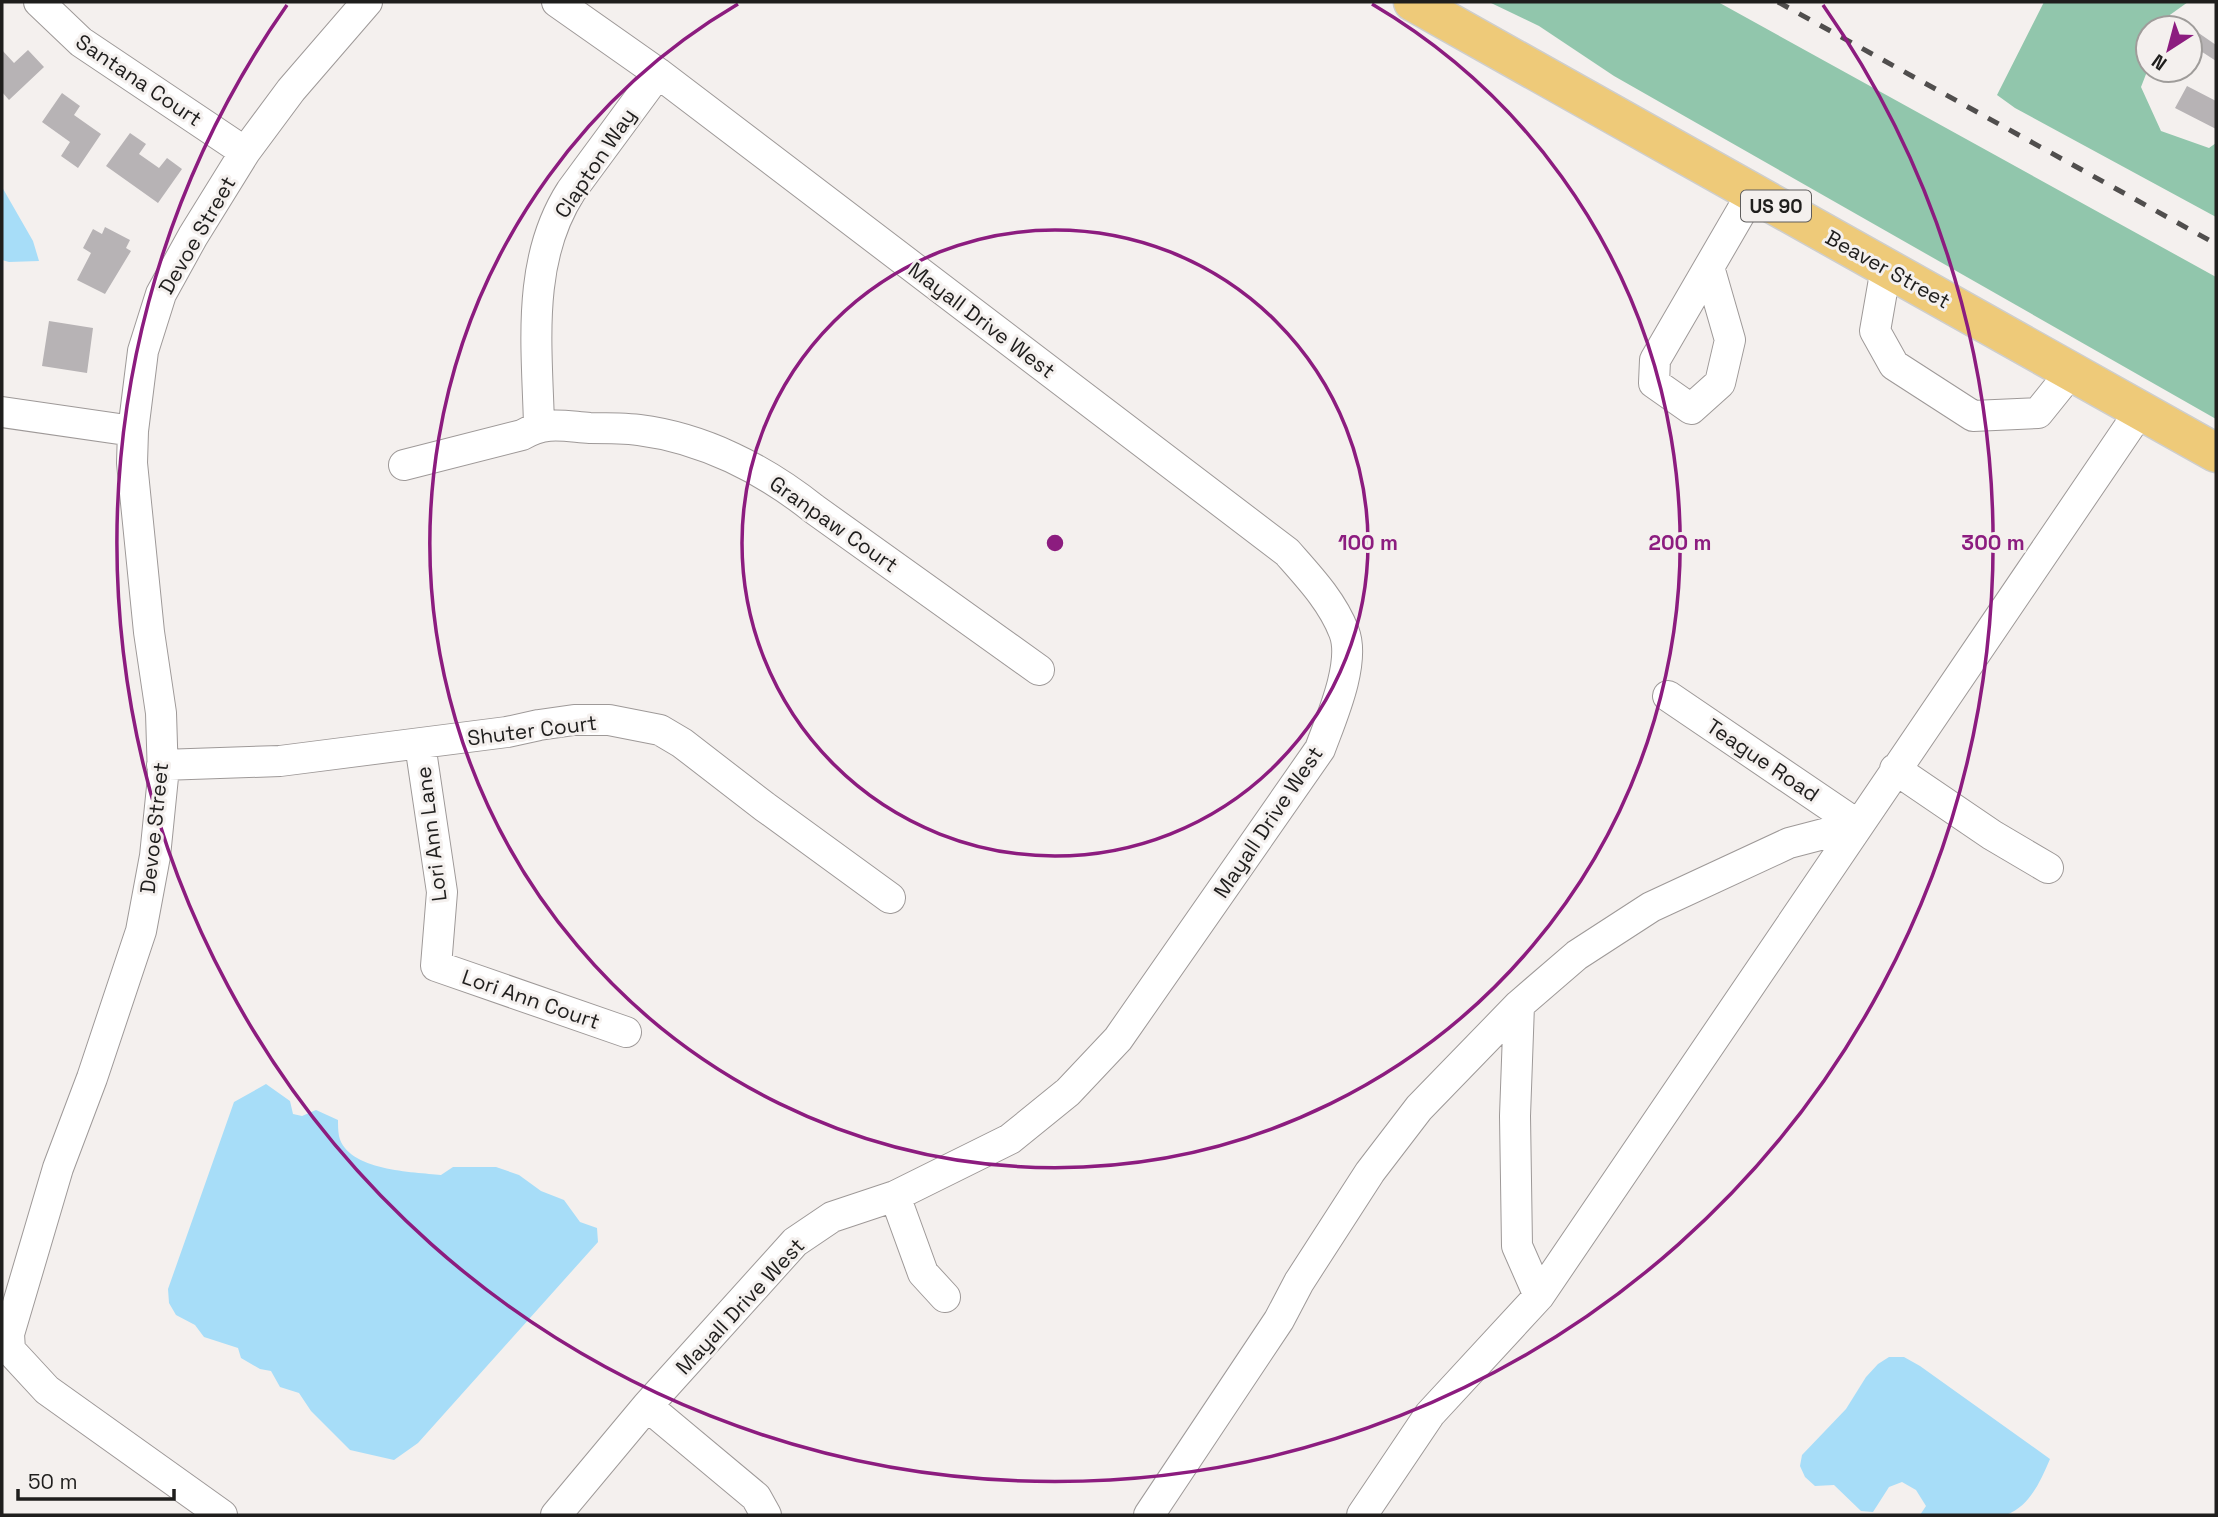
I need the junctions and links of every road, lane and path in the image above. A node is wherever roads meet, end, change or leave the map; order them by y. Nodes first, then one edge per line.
1 (38, 2) edge
2 (367, 2) edge
3 (557, 2) edge
4 (1413, 2) edge
5 (658, 74) junction
6 (245, 152) junction
7 (1752, 192) junction
8 (1709, 267) dead end
9 (1886, 268) junction
10 (2071, 372) junction
11 (2140, 411) junction
12 (2, 412) edge
13 (538, 425) junction
14 (132, 431) junction
15 (2216, 453) edge
16 (404, 466) dead end
17 (1039, 670) dead end
18 (1668, 696) dead end
19 (420, 744) junction
20 (162, 765) junction
21 (1895, 769) junction
22 (1858, 825) junction
23 (2048, 867) dead end
24 (890, 898) dead end
25 (436, 966) joint
26 (1519, 1005) junction
27 (626, 1032) dead end
28 (895, 1196) junction
29 (1539, 1296) junction
30 (945, 1297) dead end
31 (647, 1406) junction
32 (222, 1515) edge
33 (556, 1515) edge
34 (766, 1515) edge
35 (1149, 1515) edge
36 (1362, 1515) edge

1 - 6 street, Santana Court
2 - 6 street, Devoe Street
3 - 5 street, Mayall Drive West
4 - 7 main road, Beaver Street / US 90
5 - 13 street, Clapton Way
5 - 28 street, Mayall Drive West
6 - 14 street, Devoe Street
7 - 8 street
7 - 9 main road, Beaver Street / US 90
9 - 10 main road, Beaver Street / US 90
9 - 10 street
10 - 11 main road, Beaver Street / US 90
11 - 15 main road, Beaver Street / US 90
11 - 21 street
12 - 14 street
13 - 16 street, Granpaw Court
13 - 17 street, Granpaw Court
14 - 20 street, Devoe Street
18 - 22 street, Teague Road
19 - 20 street, Shuter Court
19 - 24 street, Shuter Court
19 - 25 street, Lori Ann Lane
20 - 32 street, Devoe Street
21 - 22 street
21 - 23 street
22 - 26 street
22 - 29 street
25 - 27 street, Lori Ann Court
26 - 29 street
26 - 35 street
28 - 30 street
28 - 31 street, Mayall Drive West
29 - 36 street
31 - 33 street, Mayall Drive West
31 - 34 street

